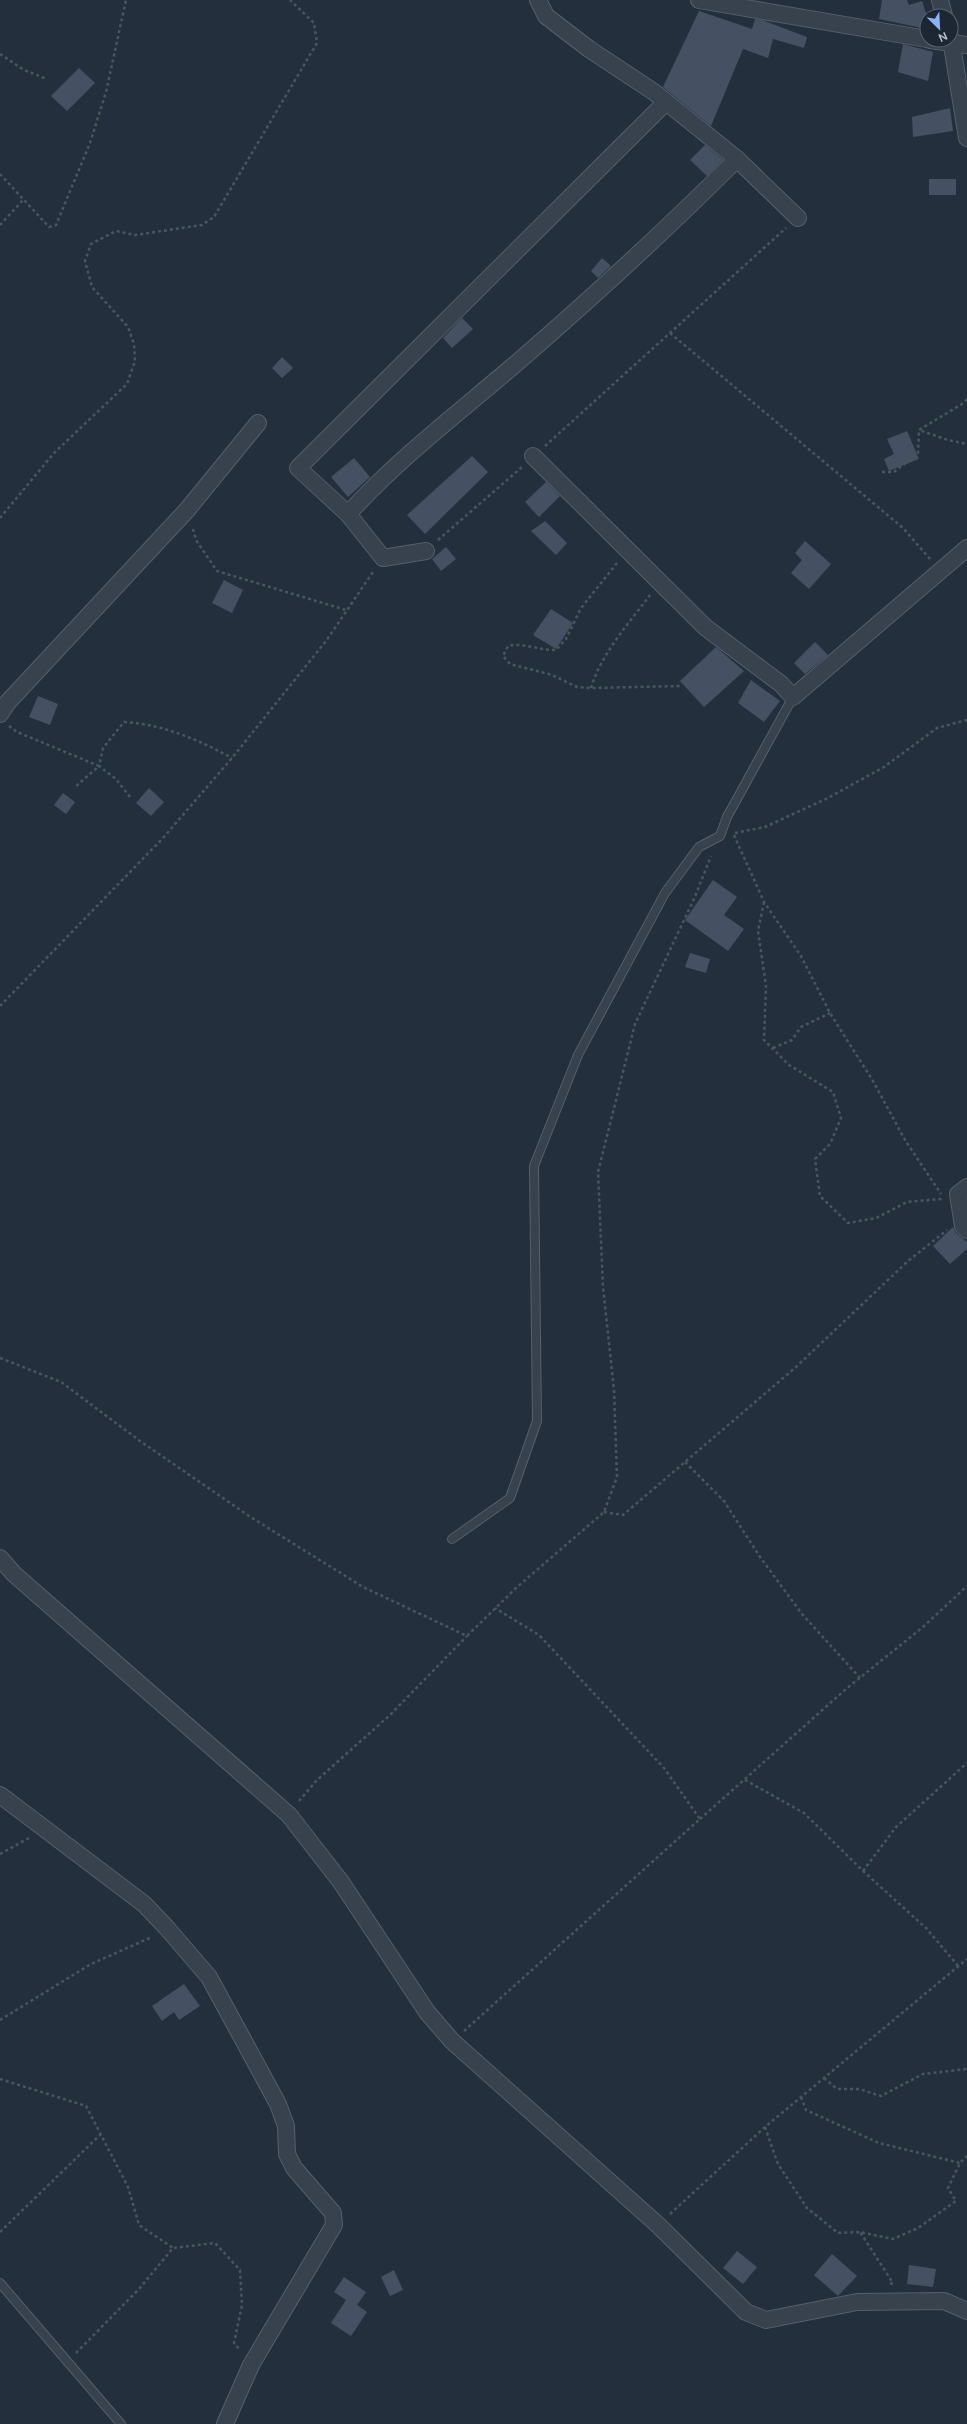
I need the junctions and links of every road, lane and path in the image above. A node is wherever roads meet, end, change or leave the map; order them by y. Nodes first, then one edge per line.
1 (126, 0) edge
2 (290, 0) edge
3 (538, 0) edge
4 (699, 0) edge
5 (919, 39) edge
6 (958, 48) edge
7 (0, 54) edge
8 (47, 79) dead end
9 (666, 102) junction
10 (967, 138) edge
11 (737, 159) junction
12 (0, 174) edge
13 (24, 199) junction
14 (798, 218) joint
15 (0, 225) edge
16 (670, 333) junction
17 (967, 399) edge
18 (258, 424) dead end
19 (918, 430) junction
20 (967, 444) edge
21 (533, 456) junction
22 (882, 472) dead end
23 (187, 510) junction
24 (348, 514) junction
25 (0, 518) edge
26 (625, 546) junction
27 (967, 548) edge
28 (426, 551) joint
29 (383, 558) junction
30 (940, 571) junction
31 (660, 581) junction
32 (346, 610) junction
33 (682, 686) dead end
34 (591, 688) junction
35 (793, 697) junction
36 (4, 719) edge
37 (967, 720) edge
38 (232, 758) junction
39 (99, 766) junction
40 (74, 788) dead end
41 (130, 797) dead end
42 (720, 836) junction
43 (764, 902) junction
44 (0, 1006) edge
45 (830, 1013) junction
46 (772, 1048) junction
47 (967, 1187) edge
48 (944, 1198) junction
49 (963, 1218) edge
50 (0, 1358) edge
51 (685, 1462) junction
52 (604, 1512) junction
53 (452, 1539) dead end
54 (0, 1558) edge
55 (967, 1586) edge
56 (495, 1608) junction
57 (467, 1636) junction
58 (860, 1678) junction
59 (967, 1763) edge
60 (745, 1780) junction
61 (0, 1795) edge
62 (289, 1815) junction
63 (700, 1819) junction
64 (43, 1827) junction
65 (0, 1854) edge
66 (863, 1871) junction
67 (166, 1927) junction
68 (967, 1959) edge
69 (959, 1967) junction
70 (0, 2020) edge
71 (452, 2041) junction
72 (967, 2069) edge
73 (824, 2078) junction
74 (0, 2079) edge
75 (801, 2097) junction
76 (765, 2127) junction
77 (101, 2134) junction
78 (967, 2156) edge
79 (960, 2163) junction
80 (658, 2225) junction
81 (0, 2232) edge
82 (860, 2232) junction
83 (173, 2248) junction
84 (0, 2283) edge
85 (887, 2286) dead end
86 (967, 2311) edge
87 (68, 2361) junction
88 (251, 2365) junction
89 (121, 2424) edge
90 (225, 2424) edge

1 - 13 path
2 - 25 path
3 - 9 street
4 - 5 street
6 - 10 street
7 - 8 path
9 - 11 street
9 - 24 street
11 - 14 street
11 - 24 street
12 - 13 path
13 - 15 path
14 - 16 path
16 - 21 path
16 - 30 path
17 - 19 path
18 - 23 street
19 - 20 path
19 - 22 path
21 - 26 street
21 - 28 path
23 - 32 path
23 - 36 street
24 - 29 street
26 - 31 street
26 - 34 path
27 - 30 street
28 - 29 street
29 - 32 path
30 - 35 street
31 - 34 path
31 - 35 street
32 - 38 path
33 - 34 path
35 - 42 lane
36 - 39 path
37 - 43 path
38 - 39 path
38 - 44 path
39 - 40 path
39 - 41 path
42 - 52 path
42 - 53 lane
43 - 45 path
43 - 46 path
45 - 46 path
45 - 48 path
46 - 48 path
47 - 49 street
48 - 49 path
49 - 51 path
50 - 57 path
51 - 52 path
51 - 58 path
52 - 56 path
54 - 62 street
55 - 58 path
56 - 57 path
56 - 63 path
57 - 62 path
58 - 60 path
59 - 66 path
60 - 63 path
60 - 66 path
61 - 64 street
62 - 71 street
63 - 71 path
64 - 65 path
64 - 67 street
66 - 69 path
67 - 70 path
67 - 88 street
68 - 69 path
69 - 73 path
71 - 80 street
72 - 73 path
73 - 75 path
74 - 77 path
75 - 76 path
75 - 79 path
76 - 80 path
76 - 82 path
77 - 81 path
77 - 83 path
78 - 79 path
79 - 82 path
80 - 86 street
82 - 85 path
83 - 87 path
83 - 88 path
84 - 87 lane
87 - 89 lane
88 - 90 street

